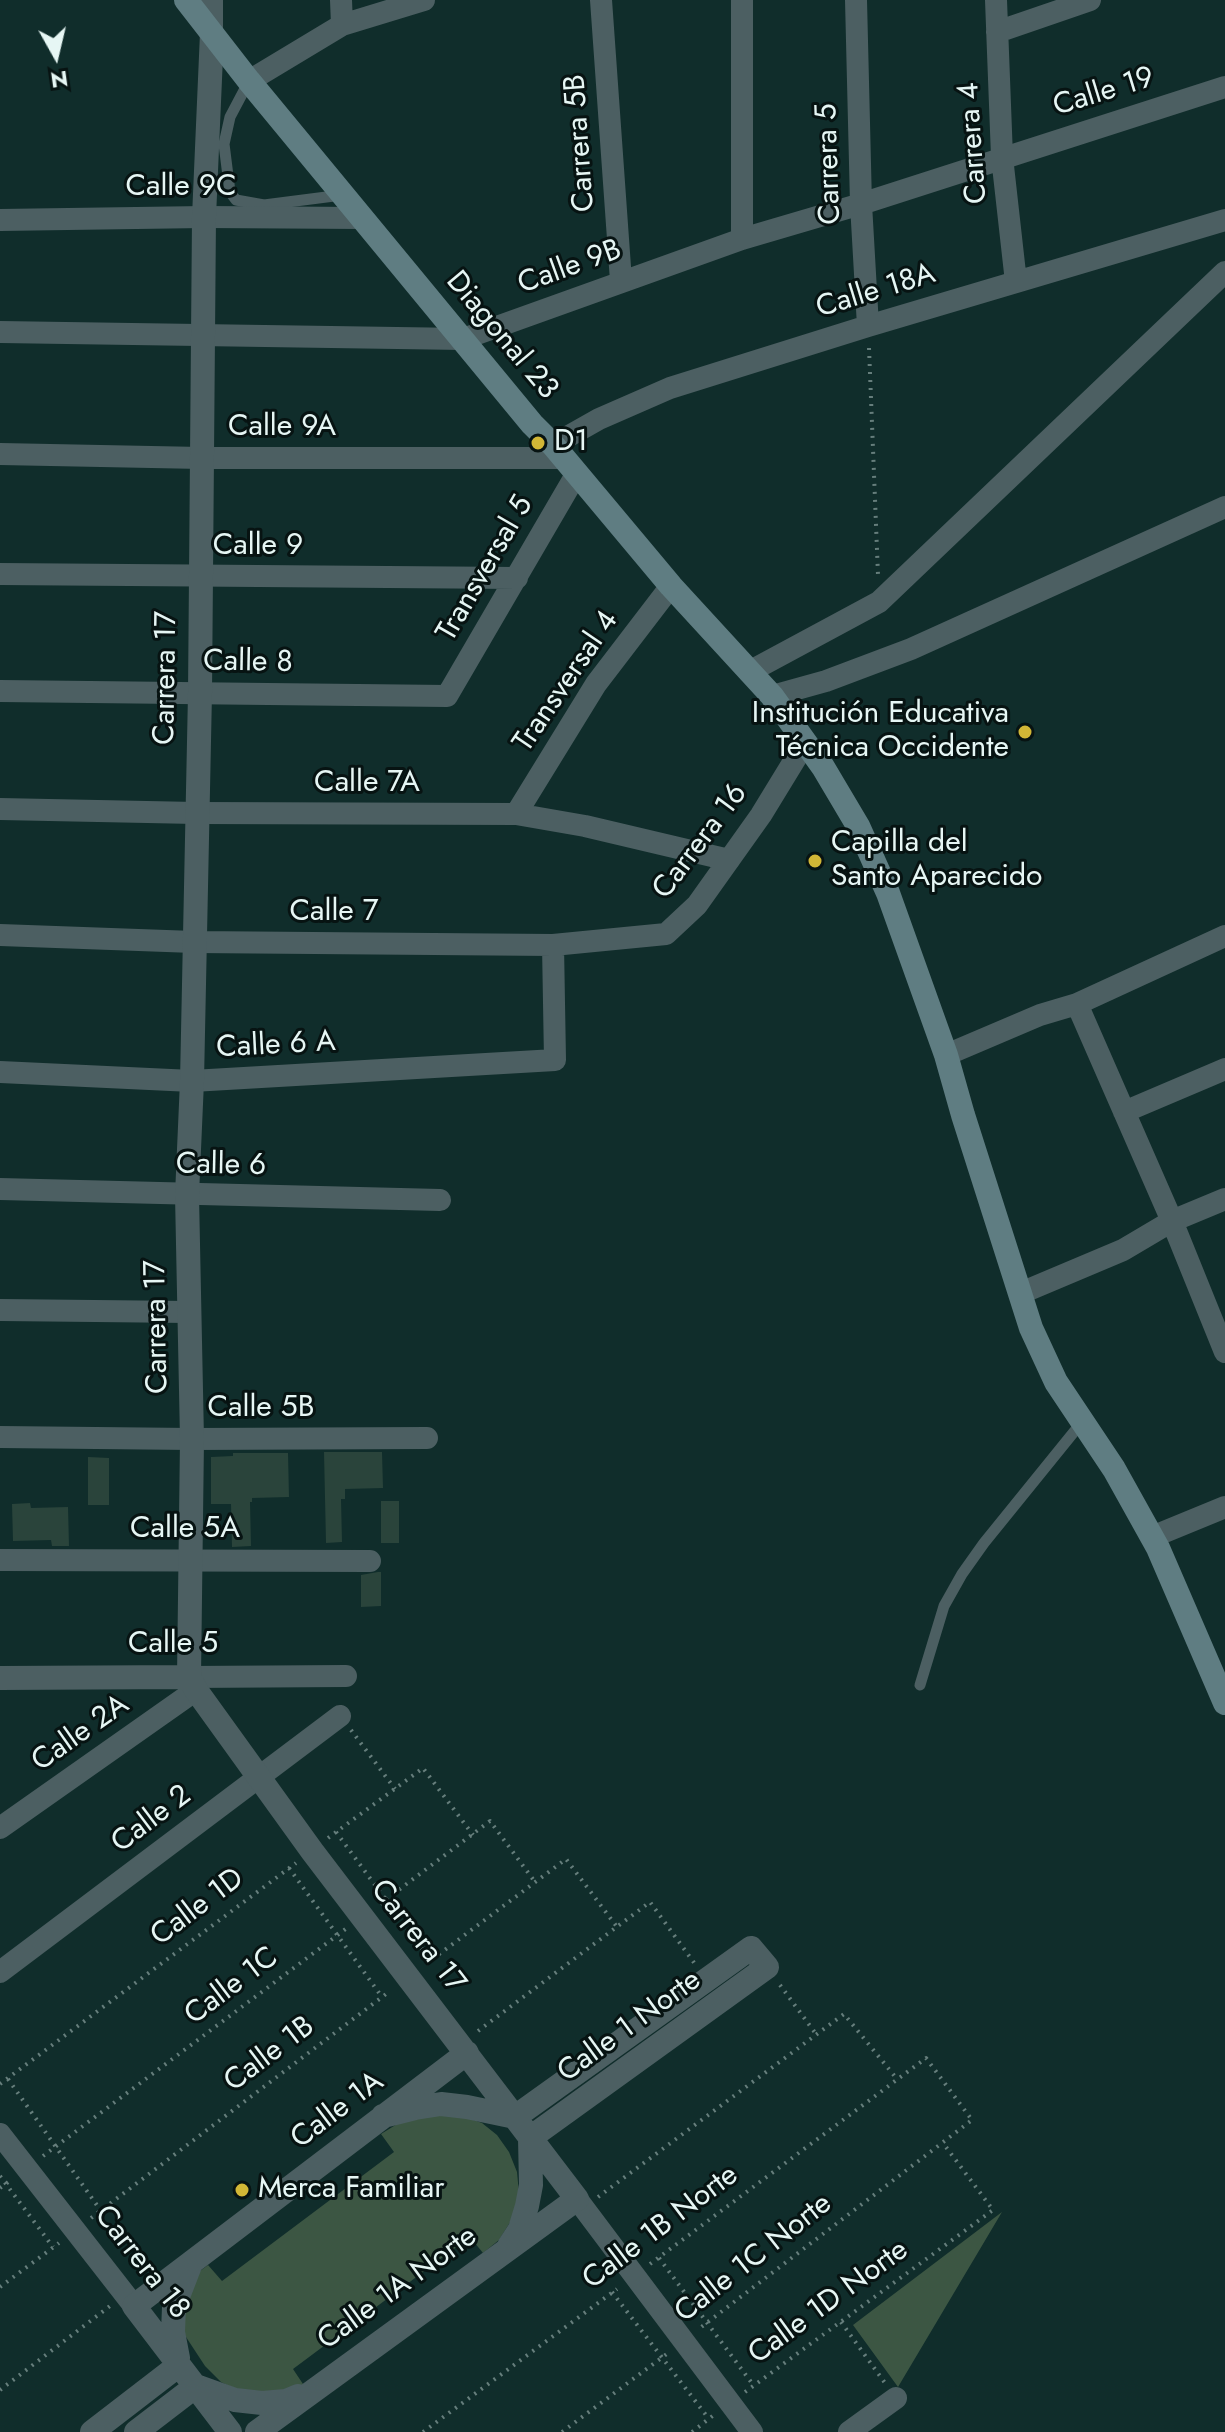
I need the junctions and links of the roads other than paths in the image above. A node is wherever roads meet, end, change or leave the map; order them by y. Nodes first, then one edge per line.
1 (186, 0) edge
2 (212, 0) edge
3 (341, 0) edge
4 (424, 0) edge
5 (601, 0) edge
6 (742, 0) edge
7 (856, 0) edge
8 (996, 0) edge
9 (1090, 0) edge
10 (342, 25) junction
11 (997, 32) junction
12 (212, 33) junction
13 (249, 81) junction
14 (1225, 87) edge
15 (1002, 157) junction
16 (342, 195) junction
17 (861, 204) junction
18 (204, 217) junction
19 (362, 218) junction
20 (0, 220) edge
21 (1225, 220) edge
22 (742, 239) junction
23 (1225, 272) edge
24 (621, 281) junction
25 (1016, 282) junction
26 (868, 326) junction
27 (0, 332) edge
28 (204, 336) junction
29 (463, 339) junction
30 (0, 454) edge
31 (202, 458) junction
32 (565, 458) junction
33 (1225, 507) edge
34 (0, 574) edge
35 (201, 577) junction
36 (517, 578) junction
37 (671, 586) junction
38 (749, 672) junction
39 (0, 691) edge
40 (200, 693) junction
41 (447, 696) joint
42 (772, 696) junction
43 (805, 743) junction
44 (0, 809) edge
45 (196, 813) junction
46 (516, 814) junction
47 (729, 860) junction
48 (666, 934) joint
49 (0, 935) edge
50 (1225, 936) edge
51 (194, 942) junction
52 (553, 945) junction
53 (1077, 1004) junction
54 (946, 1055) junction
55 (1225, 1069) edge
56 (0, 1072) edge
57 (192, 1081) junction
58 (1124, 1112) junction
59 (0, 1189) edge
60 (187, 1195) junction
61 (1225, 1199) edge
62 (440, 1200) dead end
63 (1172, 1221) junction
64 (1021, 1293) junction
65 (0, 1310) edge
66 (189, 1312) junction
67 (1223, 1342) edge
68 (1082, 1422) junction
69 (0, 1437) edge
70 (427, 1438) dead end
71 (192, 1439) junction
72 (1225, 1507) edge
73 (1152, 1537) junction
74 (0, 1560) edge
75 (189, 1560) junction
76 (370, 1561) dead end
77 (346, 1676) dead end
78 (0, 1678) edge
79 (193, 1684) junction
80 (920, 1685) dead end
81 (1225, 1703) edge
82 (340, 1716) road end
83 (258, 1777) junction
84 (0, 1828) edge
85 (0, 1972) edge
86 (463, 2049) junction
87 (383, 2116) junction
88 (515, 2117) junction
89 (0, 2134) edge
90 (530, 2138) junction
91 (580, 2203) junction
92 (506, 2250) junction
93 (191, 2262) junction
94 (130, 2301) junction
95 (179, 2365) junction
96 (196, 2386) junction
97 (313, 2391) junction
98 (896, 2398) road end
99 (92, 2432) edge
100 (136, 2432) edge
101 (230, 2432) edge
102 (257, 2432) edge
103 (752, 2432) edge
104 (849, 2432) edge

1 - 12 main road, Diagonal 23
2 - 12 street
3 - 10 street
4 - 10 street
5 - 24 street, Carrera 5B
6 - 22 street
7 - 17 street, Carrera 5
8 - 11 street, Carrera 4
9 - 11 street
10 - 13 street
11 - 15 street, Carrera 4
12 - 13 main road, Diagonal 23
12 - 18 street, Carrera 17
13 - 16 main road, Diagonal 23
13 - 16 lane
14 - 15 street, Calle 19
15 - 17 street, Calle 9B
15 - 25 street, Carrera 4
16 - 19 main road, Diagonal 23
17 - 22 street, Calle 9B
17 - 26 street, Carrera 5
18 - 19 street, Calle 9C
18 - 20 street, Calle 9C
18 - 28 street, Carrera 17
19 - 29 main road, Diagonal 23
21 - 25 street, Calle 18A
22 - 24 street, Calle 9B
23 - 38 street
24 - 29 street, Calle 9B
25 - 26 street, Calle 18A
26 - 32 street, Calle 18A
27 - 28 street, Calle 9B
28 - 29 street, Calle 9B
28 - 31 street, Carrera 17
29 - 32 main road, Diagonal 23
30 - 31 street, Calle 9A
31 - 32 street, Calle 9A
31 - 35 street, Carrera 17
32 - 36 street, Transversal 5
32 - 37 main road, Diagonal 23
33 - 42 street
34 - 35 street, Calle 9
35 - 36 street, Calle 9
35 - 40 street, Carrera 17
36 - 41 street, Transversal 5
37 - 38 main road, Diagonal 23
37 - 46 street, Transversal 4
38 - 42 main road, Diagonal 23
39 - 40 street, Calle 8
40 - 41 street, Calle 8
40 - 45 street, Carrera 17
42 - 43 main road, Diagonal 23
43 - 47 street, Carrera 16
43 - 54 main road, Diagonal 23
44 - 45 street, Calle 7A
45 - 46 street, Calle 7A
45 - 51 street, Carrera 17
46 - 47 street, Calle 7A
47 - 48 street, Carrera 16
48 - 52 street, Calle 7
49 - 51 street, Calle 7
50 - 53 street
51 - 52 street, Calle 7
51 - 57 street, Carrera 17
52 - 57 street, Calle 6 A
53 - 54 street
53 - 58 street
54 - 64 main road, Diagonal 23
55 - 58 street
56 - 57 street, Calle 6 A
57 - 60 street, Carrera 17
58 - 63 street
59 - 60 street, Calle 6
60 - 62 street, Calle 6
60 - 66 street, Carrera 17
61 - 63 street
63 - 64 street
63 - 67 street
64 - 68 main road, Diagonal 23
65 - 66 street
66 - 71 street, Carrera 17
68 - 73 main road, Diagonal 23
68 - 80 lane
69 - 71 street, Calle 5B
70 - 71 street, Calle 5B
71 - 75 street, Carrera 17
72 - 73 street
73 - 81 main road, Diagonal 23
74 - 75 street, Calle 5A
75 - 76 street, Calle 5A
75 - 79 street, Carrera 17
77 - 79 street, Calle 5
78 - 79 street, Calle 5
79 - 83 street, Carrera 17
79 - 84 street, Calle 2A
82 - 83 street, Calle 2
83 - 85 street, Calle 2
83 - 86 street, Carrera 17
86 - 87 street, Calle 1A
86 - 88 street, Carrera 17
87 - 88 street
87 - 93 street, Calle 1A
88 - 90 street, Carrera 17
88 - 90 street, Calle 1 Norte
89 - 94 street, Carrera 18
90 - 91 street, Carrera 17
90 - 92 street
91 - 92 street, Calle 1A Norte
91 - 103 street, Carrera 17
92 - 97 street, Calle 1A Norte
93 - 94 street, Calle 1A
93 - 95 street
94 - 95 street, Carrera 18
95 - 96 street, Carrera 18
95 - 99 street
96 - 97 street
96 - 100 street
96 - 101 street, Carrera 18
97 - 102 street, Calle 1A Norte
98 - 104 street

